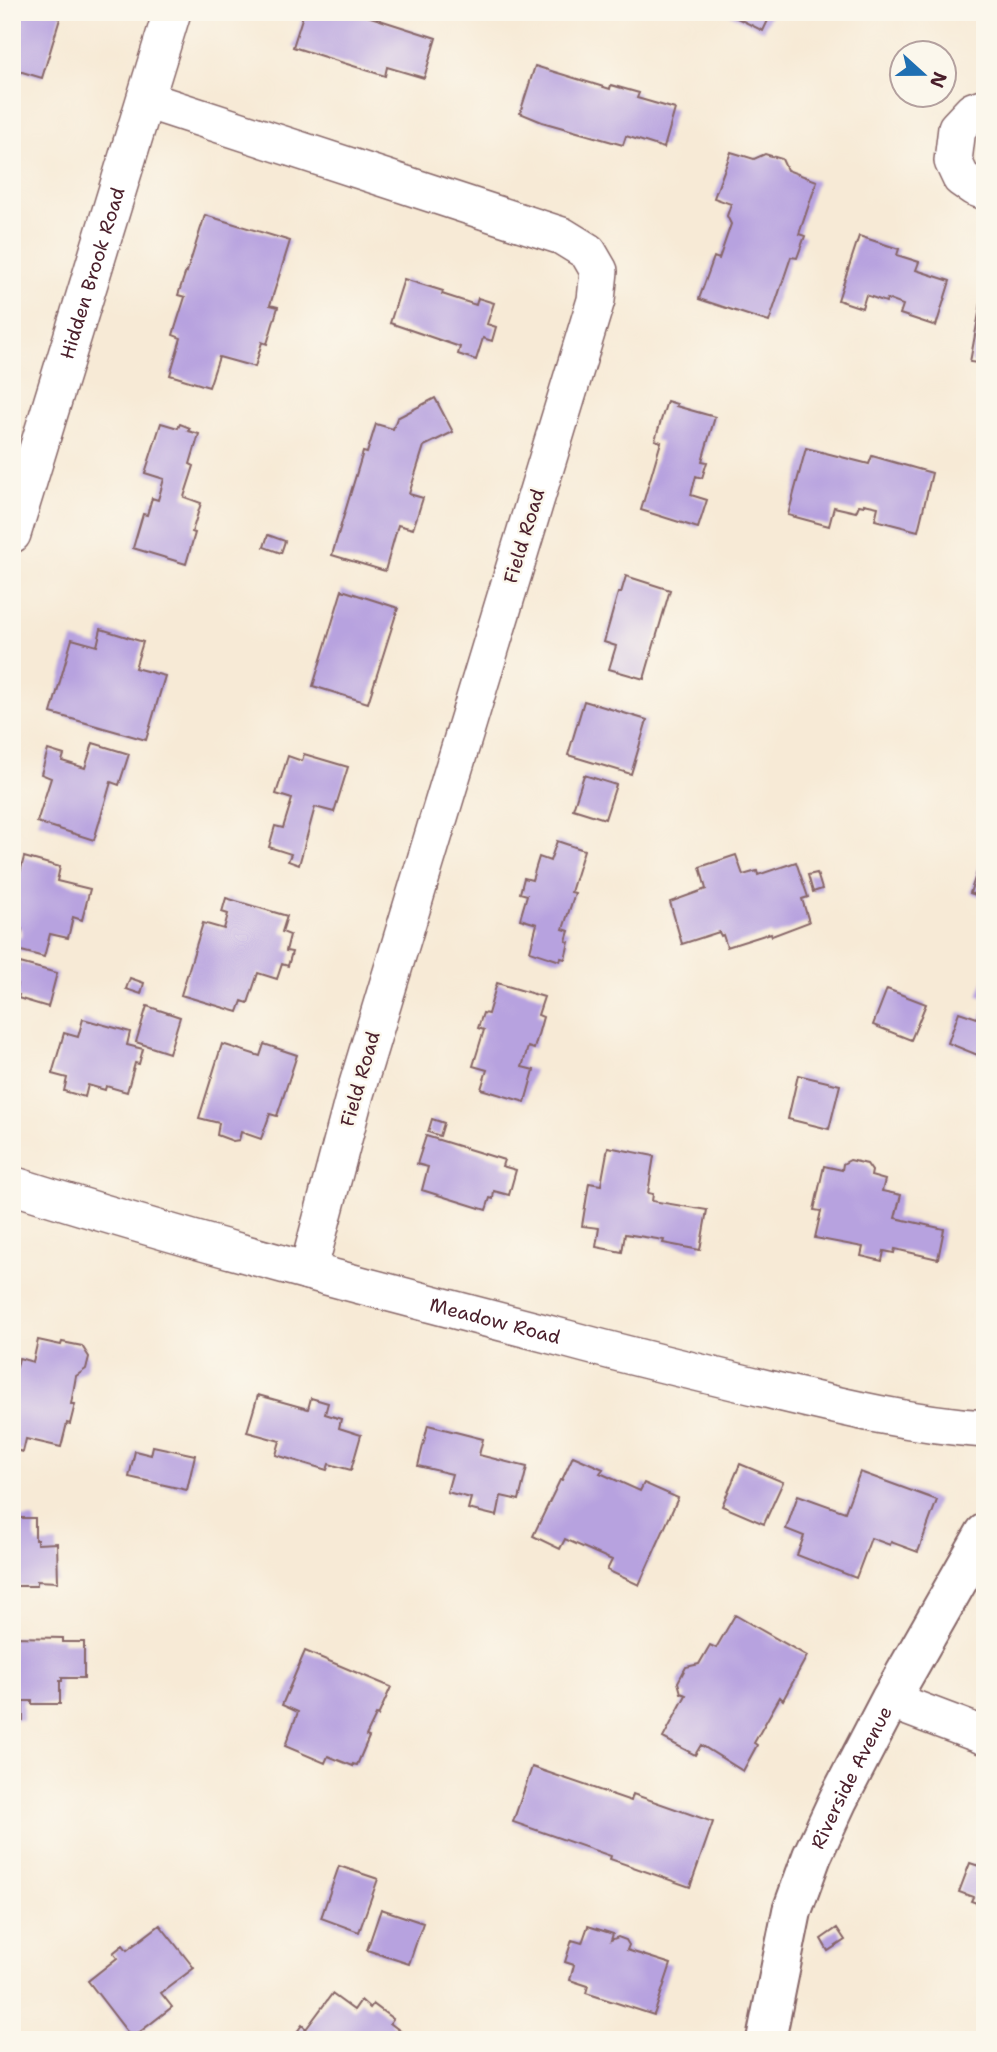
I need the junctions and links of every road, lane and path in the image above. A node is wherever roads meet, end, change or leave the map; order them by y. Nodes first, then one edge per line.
1 (172, 12) edge
2 (146, 100) junction
3 (985, 107) edge
4 (985, 191) edge
5 (12, 534) edge
6 (12, 1185) edge
7 (308, 1271) junction
8 (985, 1429) edge
9 (985, 1533) edge
10 (890, 1700) junction
11 (985, 1736) edge
12 (766, 2040) edge

1 - 2 street, Hidden Brook Road
2 - 5 street, Hidden Brook Road
2 - 7 street, Field Road
3 - 4 street
6 - 7 street, Meadow Road
7 - 8 street, Meadow Road
9 - 10 street, Riverside Avenue
10 - 11 street
10 - 12 street, Riverside Avenue

